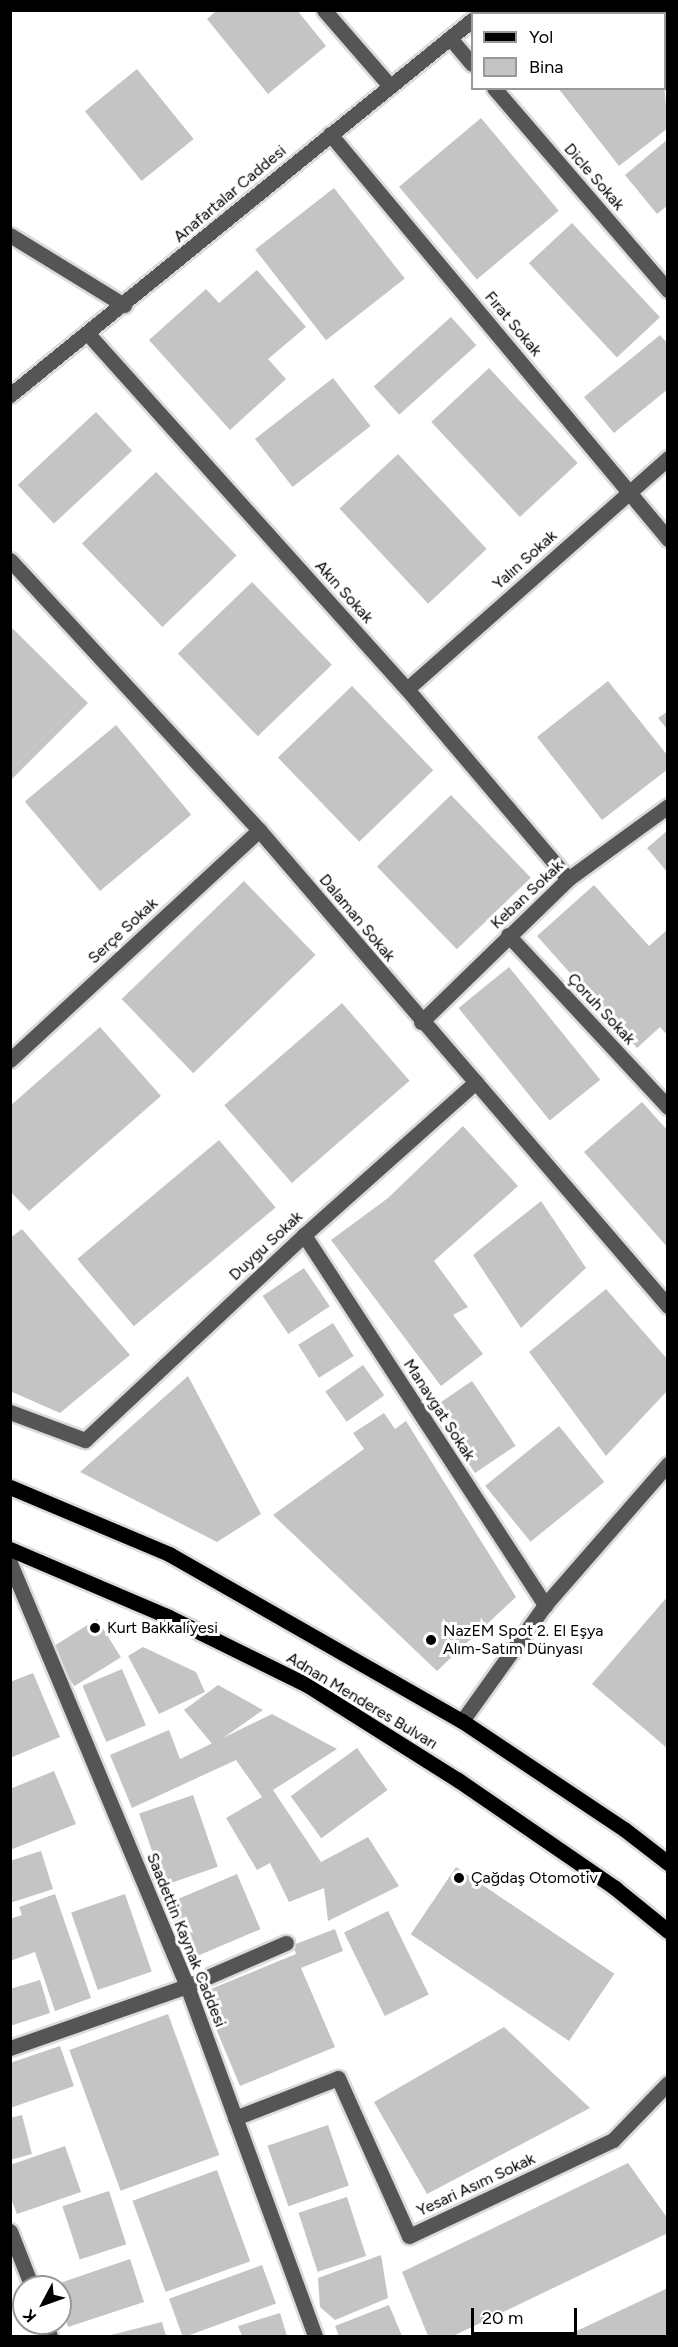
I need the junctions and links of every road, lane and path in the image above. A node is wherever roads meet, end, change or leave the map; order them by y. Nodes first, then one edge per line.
1 (324, 10) edge
2 (471, 21) edge
3 (450, 38) junction
4 (471, 63) edge
5 (390, 86) junction
6 (496, 90) edge
7 (330, 134) junction
8 (10, 235) edge
9 (668, 290) edge
10 (124, 305) junction
11 (89, 335) junction
12 (10, 396) edge
13 (668, 458) edge
14 (629, 490) junction
15 (668, 539) edge
16 (10, 560) edge
17 (407, 689) junction
18 (668, 806) edge
19 (259, 830) junction
20 (568, 879) junction
21 (508, 935) junction
22 (421, 1022) junction
23 (10, 1060) edge
24 (476, 1082) junction
25 (668, 1107) edge
26 (304, 1235) junction
27 (668, 1306) edge
28 (10, 1412) edge
29 (668, 1464) edge
30 (10, 1487) edge
31 (10, 1549) edge
32 (10, 1563) edge
33 (545, 1605) junction
34 (462, 1721) junction
35 (668, 1863) edge
36 (668, 1931) edge
37 (286, 1942) dead end
38 (187, 1986) junction
39 (10, 2048) edge
40 (668, 2084) edge
41 (235, 2118) junction
42 (10, 2231) edge
43 (27, 2275) edge
44 (315, 2337) edge

1 - 5 street
2 - 3 street, Anafartalar Caddesi
3 - 4 street
3 - 5 street, Anafartalar Caddesi
5 - 7 street, Anafartalar Caddesi
6 - 9 street, Dicle Sokak
7 - 10 street, Anafartalar Caddesi
7 - 14 street, Fırat Sokak
8 - 10 street
10 - 11 street, Anafartalar Caddesi
11 - 12 street, Anafartalar Caddesi
11 - 17 street, Akın Sokak
13 - 14 street, Yalın Sokak
14 - 15 street, Fırat Sokak
14 - 17 street, Yalın Sokak
16 - 19 street, Dalaman Sokak
17 - 20 street, Akın Sokak
18 - 20 street, Keban Sokak
19 - 22 street, Dalaman Sokak
19 - 23 street, Serçe Sokak
20 - 21 street, Keban Sokak
21 - 22 street, Keban Sokak
21 - 25 street, Çoruh Sokak
22 - 24 street, Dalaman Sokak
24 - 26 street, Duygu Sokak
24 - 27 street, Dalaman Sokak
26 - 28 street, Duygu Sokak
26 - 33 street, Manavgat Sokak
29 - 33 street
30 - 34 main road, Adnan Menderes Bulvarı
31 - 36 main road, Adnan Menderes Bulvarı
32 - 38 street, Saadettin Kaynak Caddesi
33 - 34 street
34 - 35 main road, Adnan Menderes Bulvarı
37 - 38 street
38 - 39 street
38 - 41 street, Saadettin Kaynak Caddesi
40 - 41 street, Yesari Asım Sokak
41 - 44 street, Saadettin Kaynak Caddesi
42 - 43 street

